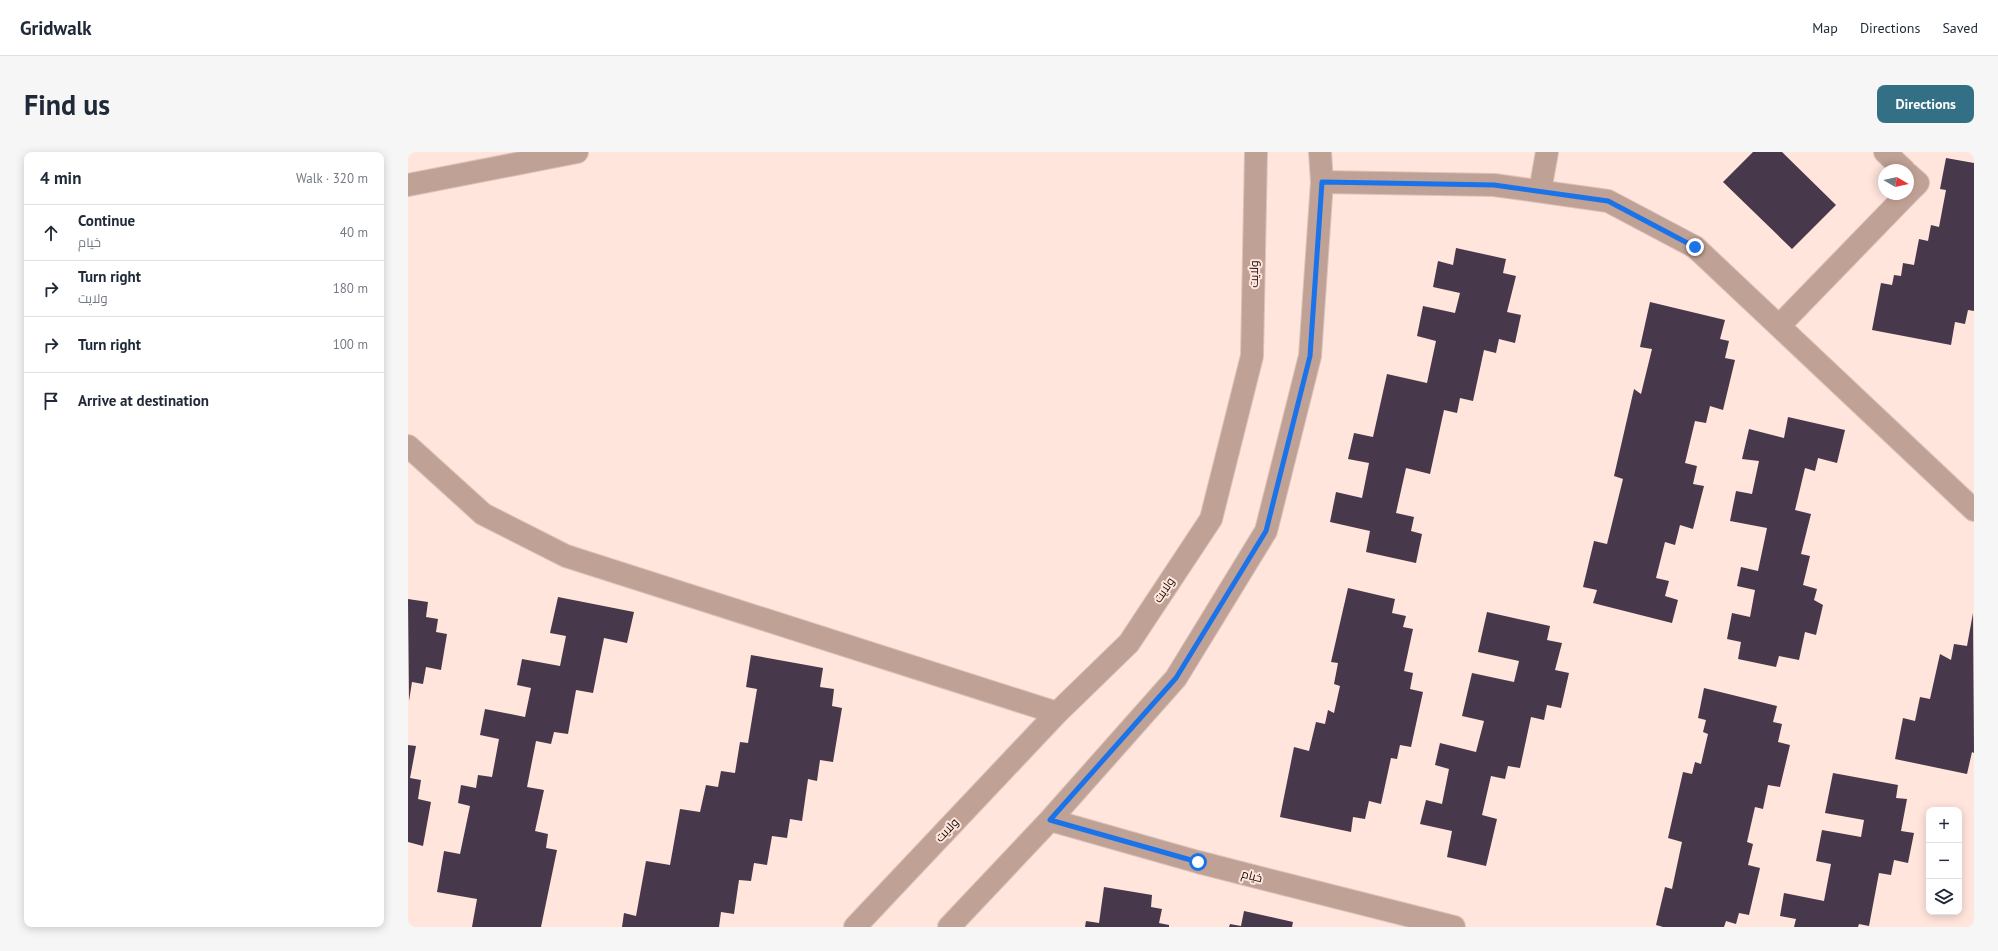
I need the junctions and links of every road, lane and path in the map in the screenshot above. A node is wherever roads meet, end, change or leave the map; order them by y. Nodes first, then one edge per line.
1 (577, 152) edge
2 (1256, 152) edge
3 (1320, 152) edge
4 (1547, 152) edge
5 (1886, 152) edge
6 (1898, 164) edge
7 (1914, 179) edge
8 (1322, 182) junction
9 (408, 185) edge
10 (1914, 187) edge
11 (1540, 191) junction
12 (1902, 200) edge
13 (1779, 326) junction
14 (408, 446) edge
15 (1974, 510) edge
16 (1057, 713) junction
17 (1050, 820) junction
18 (855, 927) edge
19 (949, 927) edge
20 (1454, 927) edge

1 - 9 street
2 - 16 street, ولایت
3 - 8 street
4 - 11 street
5 - 6 street
7 - 10 street
8 - 11 street
8 - 17 street
11 - 13 street
12 - 13 street
13 - 15 street
14 - 16 street
16 - 18 street, ولایت
17 - 19 street
17 - 20 street, خیام

